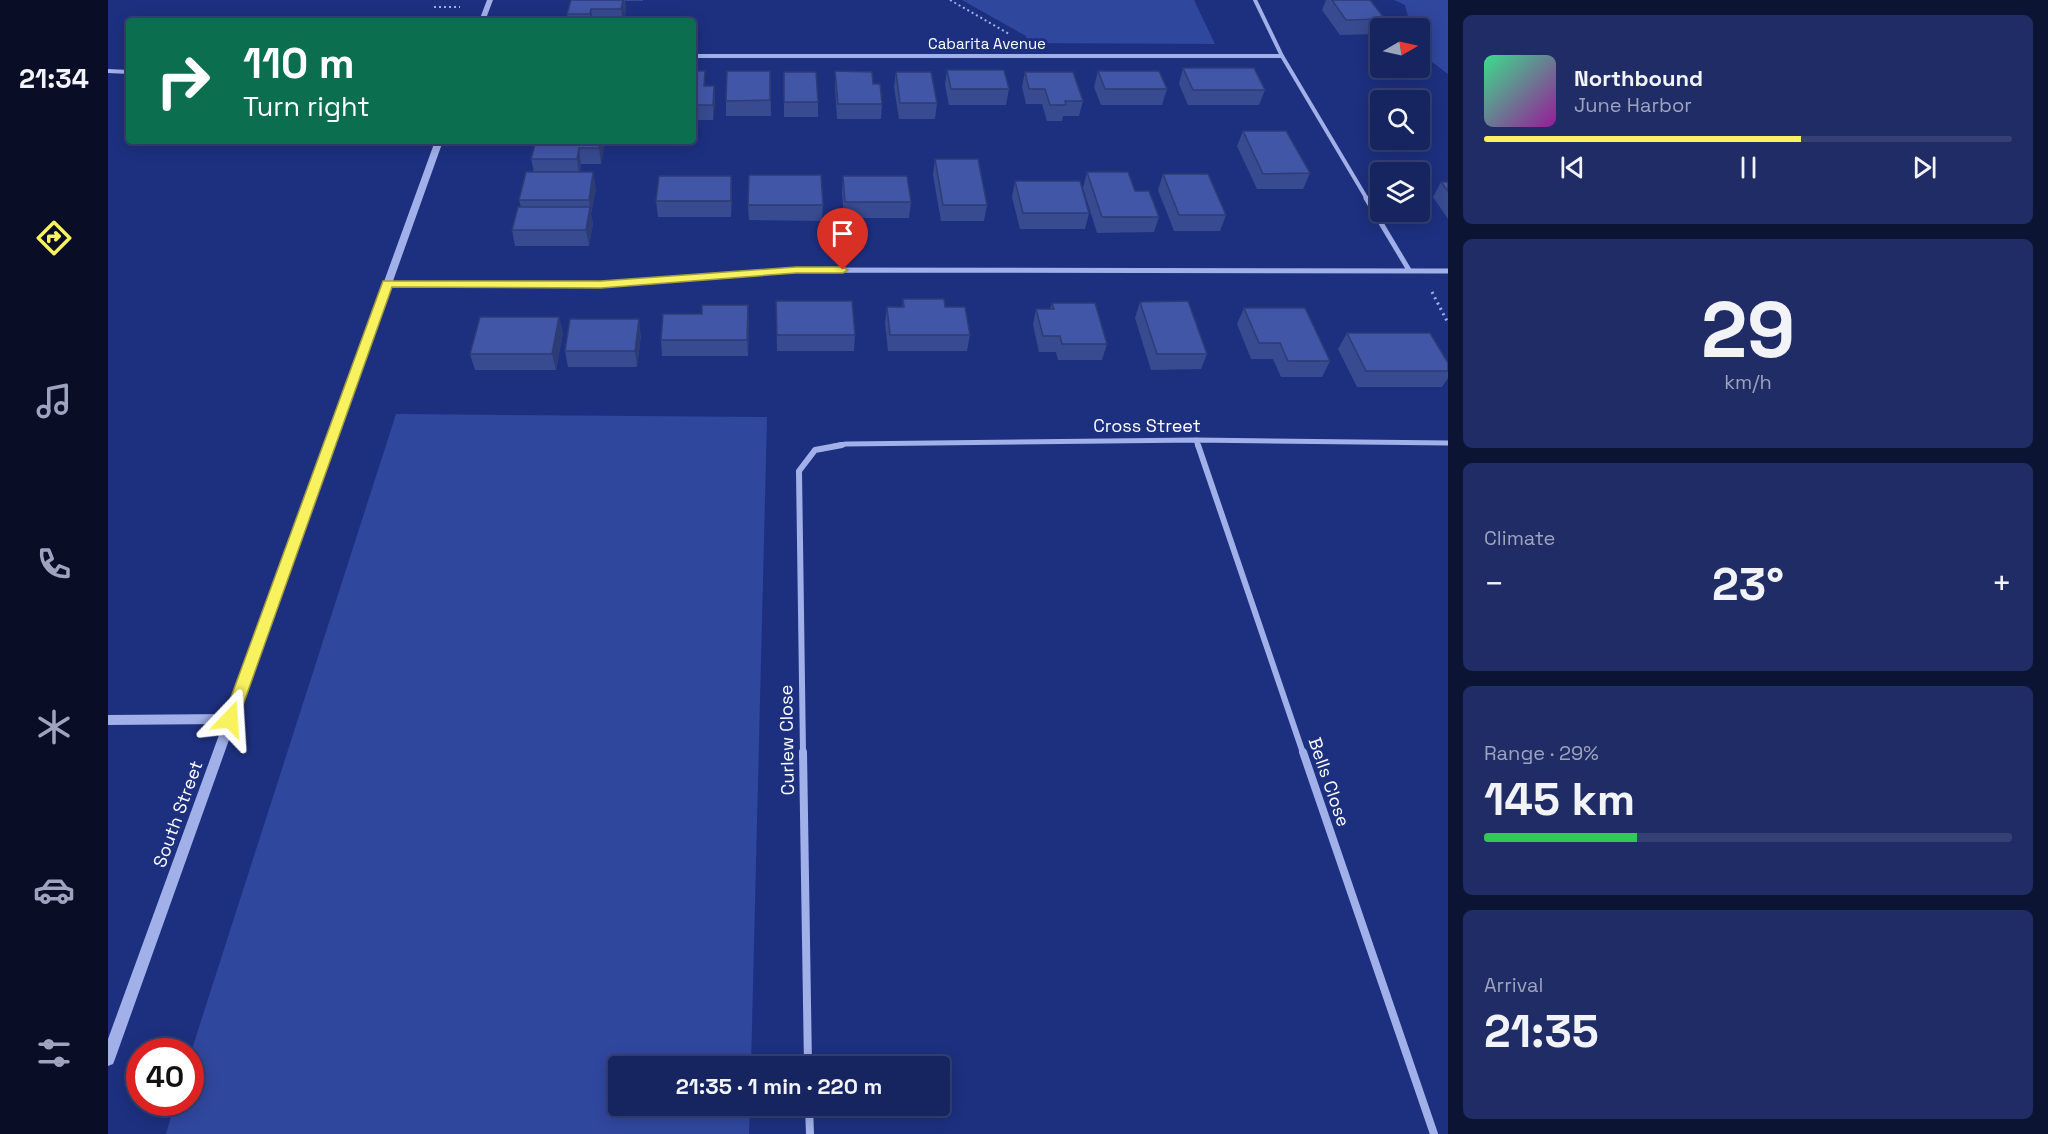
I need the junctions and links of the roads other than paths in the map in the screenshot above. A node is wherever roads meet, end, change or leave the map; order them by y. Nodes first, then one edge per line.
1 (490, 0) edge
2 (1254, 0) edge
3 (483, 18) edge
4 (696, 56) edge
5 (1282, 56) junction
6 (108, 71) edge
7 (126, 72) edge
8 (438, 144) edge
9 (1409, 270) junction
10 (1448, 270) edge
11 (387, 284) junction
12 (1196, 440) junction
13 (1448, 443) edge
14 (846, 444) joint
15 (230, 719) junction
16 (108, 720) edge
17 (808, 1056) edge
18 (108, 1059) edge
19 (809, 1116) edge
20 (810, 1134) edge
21 (1434, 1134) edge

1 - 3 street
2 - 5 street
4 - 5 street, Cabarita Avenue
5 - 9 street
6 - 7 street
8 - 11 street, South Street
9 - 10 street
9 - 11 street
11 - 15 street, South Street
12 - 13 street, Cross Street
12 - 14 street, Cross Street
12 - 21 street, Bells Close
14 - 17 street, Curlew Close
15 - 16 street
15 - 18 street, South Street
19 - 20 street

